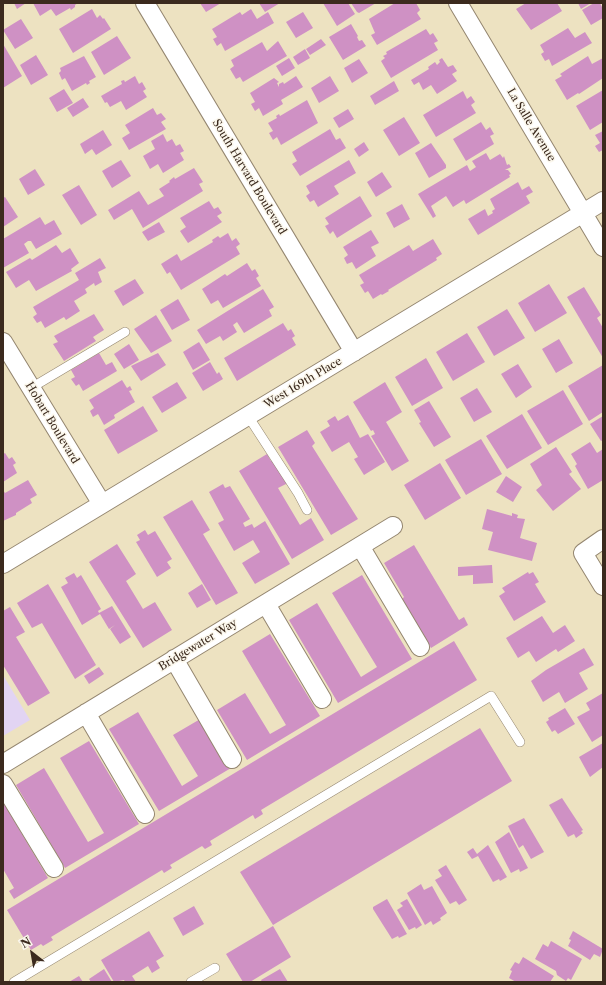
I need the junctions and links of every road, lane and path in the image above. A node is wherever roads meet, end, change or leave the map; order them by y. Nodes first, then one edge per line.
1 (145, 3) edge
2 (458, 3) edge
3 (603, 201) edge
4 (584, 213) junction
5 (603, 247) edge
6 (125, 332) dead end
7 (3, 342) edge
8 (354, 352) junction
9 (31, 388) junction
10 (248, 416) junction
11 (102, 504) junction
12 (307, 510) dead end
13 (393, 526) dead end
14 (603, 539) edge
15 (360, 546) junction
16 (3, 564) edge
17 (603, 586) edge
18 (266, 604) junction
19 (420, 646) dead end
20 (174, 659) junction
21 (322, 698) dead end
22 (86, 713) junction
23 (520, 742) dead end
24 (232, 759) dead end
25 (3, 764) edge
26 (3, 784) edge
27 (145, 814) dead end
28 (54, 868) dead end
29 (215, 968) dead end
30 (14, 982) edge
31 (191, 982) edge

1 - 8 street, South Harvard Boulevard
2 - 4 street, La Salle Avenue
3 - 4 street, West 169th Place
4 - 5 street, La Salle Avenue
4 - 8 street, West 169th Place
6 - 9 lane
7 - 9 street, Hobart Boulevard
8 - 10 street, West 169th Place
9 - 11 street, Hobart Boulevard
10 - 11 street, West 169th Place
10 - 12 lane
11 - 16 street, West 169th Place
13 - 15 street, Bridgewater Way
14 - 17 street
15 - 18 street, Bridgewater Way
15 - 19 street
18 - 20 street, Bridgewater Way
18 - 21 street
20 - 22 street, Bridgewater Way
20 - 24 street
22 - 25 street, Bridgewater Way
22 - 27 street
23 - 30 lane
26 - 28 street
29 - 31 lane

